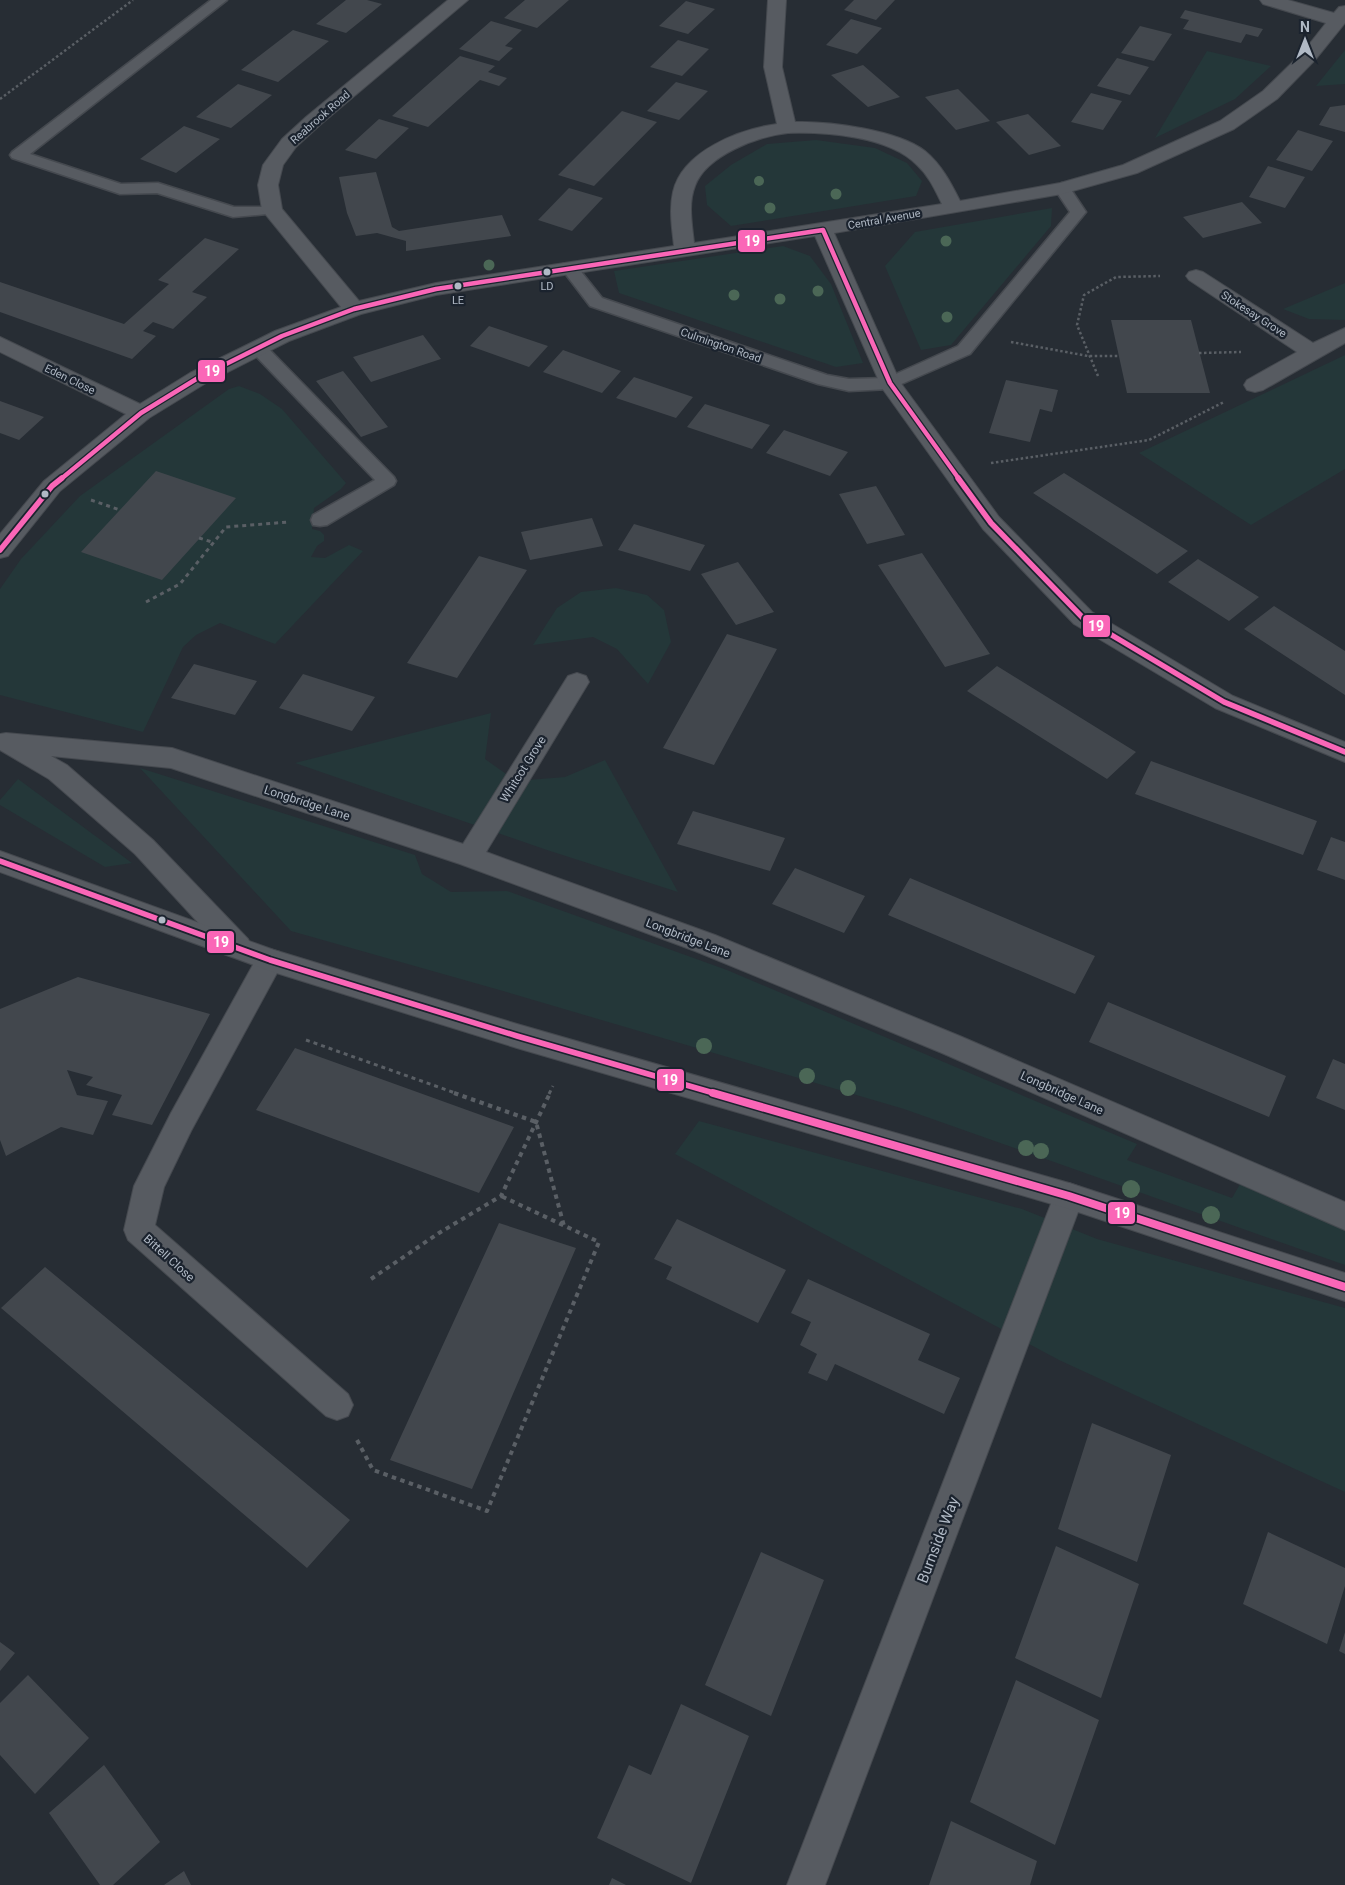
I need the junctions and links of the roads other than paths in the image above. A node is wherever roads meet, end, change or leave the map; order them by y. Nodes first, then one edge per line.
1 (220, 0) edge
2 (459, 0) edge
3 (777, 0) edge
4 (1269, 0) edge
5 (1341, 16) edge
6 (788, 128) junction
7 (1062, 188) junction
8 (954, 208) junction
9 (272, 210) junction
10 (823, 230) junction
11 (684, 250) junction
12 (569, 268) junction
13 (1196, 276) road end
14 (354, 310) junction
15 (1345, 335) edge
16 (0, 344) edge
17 (258, 348) junction
18 (1312, 352) junction
19 (890, 382) junction
20 (1255, 385) road end
21 (141, 413) junction
22 (320, 520) road end
23 (0, 550) edge
24 (577, 682) dead end
25 (2, 745) edge
26 (1345, 752) edge
27 (469, 856) junction
28 (0, 861) edge
29 (238, 947) junction
30 (270, 960) junction
31 (1069, 1196) junction
32 (1345, 1216) edge
33 (1345, 1287) edge
34 (337, 1405) road end
35 (806, 1885) edge

1 - 9 lane
2 - 9 street, Reabrook Road
3 - 6 street
4 - 5 street
5 - 7 street, Central Avenue
6 - 8 street
6 - 11 street
7 - 8 street, Central Avenue
7 - 19 lane, Culmington Road
8 - 10 street, Central Avenue
9 - 14 street
10 - 11 street, Central Avenue
10 - 19 street
11 - 12 street, Central Avenue
12 - 14 street, Central Avenue
12 - 19 lane, Culmington Road
13 - 18 street, Stokesay Grove
14 - 17 street, Central Avenue
15 - 18 street
16 - 21 street, Eden Close
17 - 21 street, Central Avenue
17 - 22 lane
18 - 20 street
19 - 26 street
21 - 23 street, Central Avenue
24 - 27 street, Whitcot Grove
25 - 27 street, Longbridge Lane
25 - 29 street, Longbridge Lane
27 - 32 street, Longbridge Lane
28 - 29 street, Longbridge Lane
29 - 30 street, Longbridge Lane
30 - 31 street, Longbridge Lane
30 - 34 street, Bittell Close
31 - 33 street, Longbridge Lane
31 - 35 street, Burnside Way

